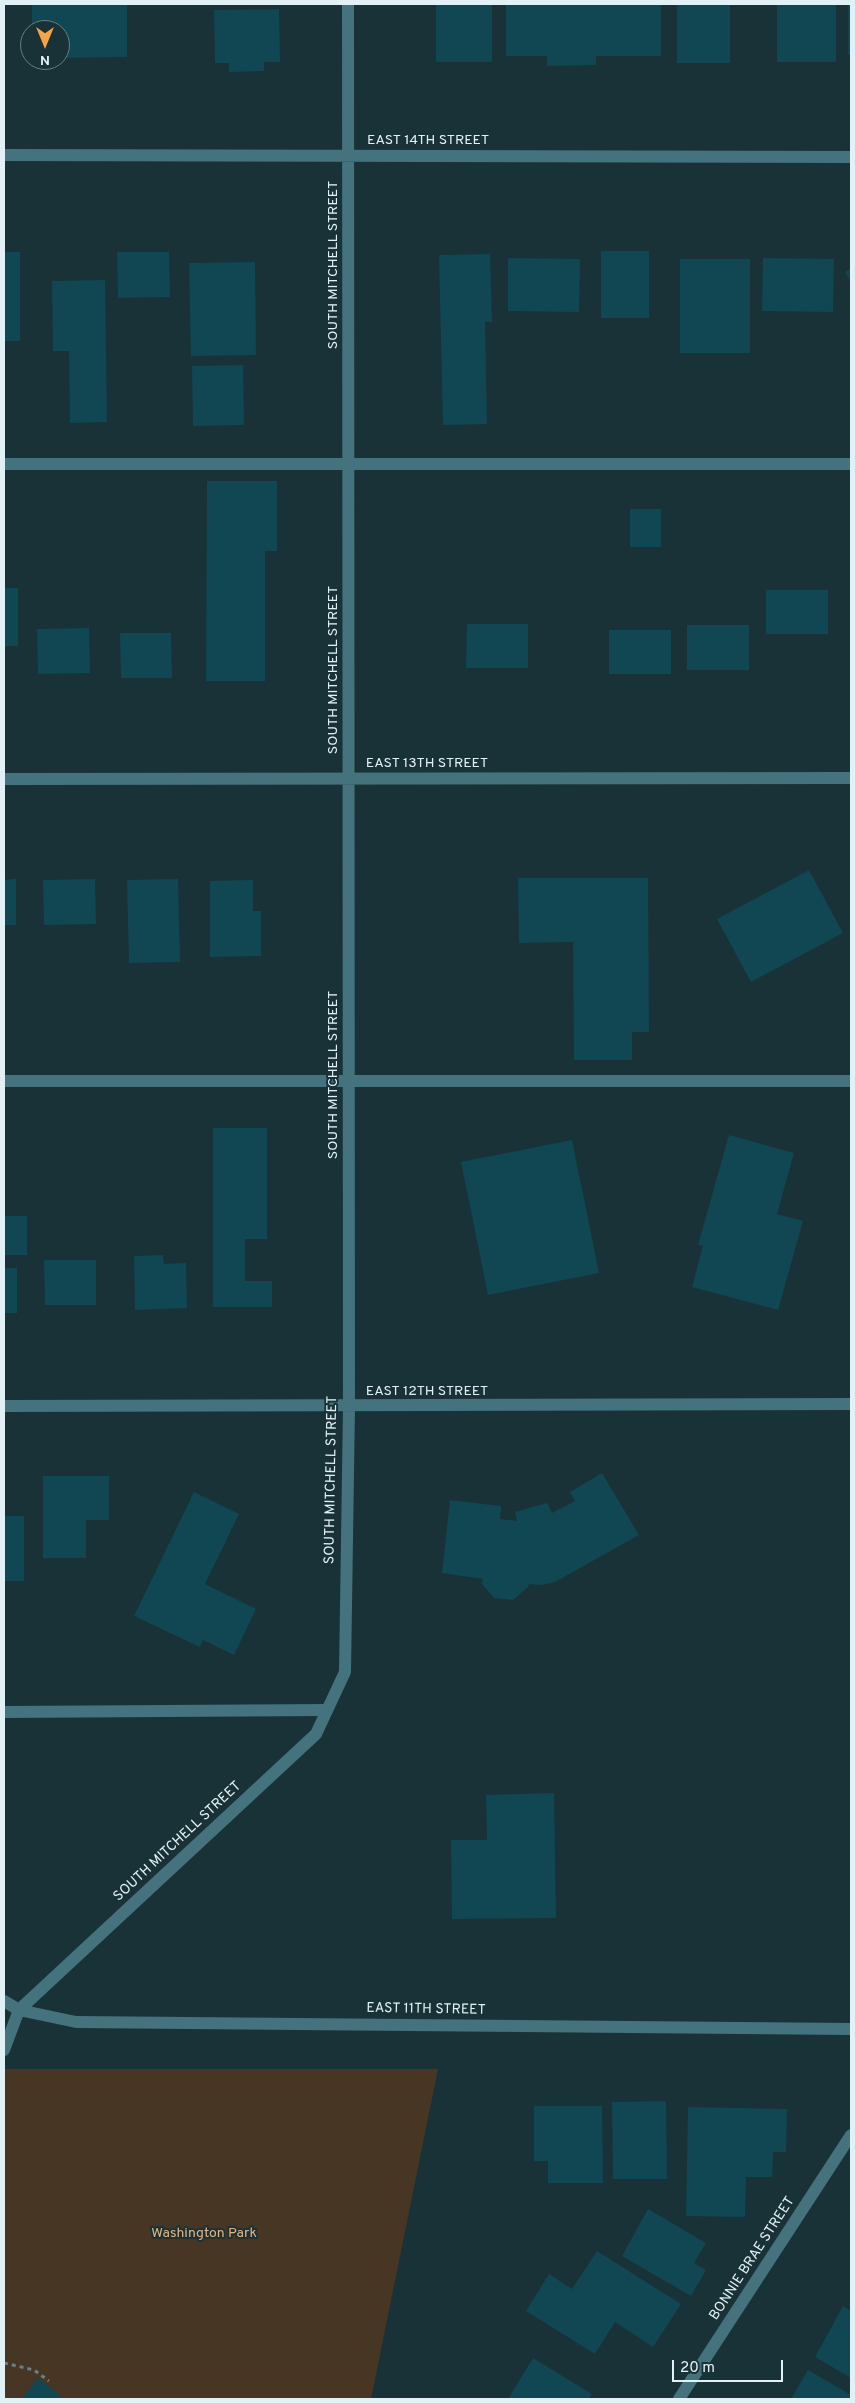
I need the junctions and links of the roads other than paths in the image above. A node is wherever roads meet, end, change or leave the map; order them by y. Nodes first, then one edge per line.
1 (348, 4) edge
2 (4, 155) edge
3 (348, 156) junction
4 (851, 156) edge
5 (4, 464) edge
6 (348, 464) junction
7 (851, 464) edge
8 (851, 778) edge
9 (4, 779) edge
10 (348, 780) junction
11 (4, 1081) edge
12 (348, 1081) junction
13 (851, 1082) edge
14 (851, 1404) edge
15 (4, 1406) edge
16 (348, 1407) junction
17 (327, 1710) junction
18 (4, 1712) edge
19 (4, 2002) edge
20 (19, 2010) junction
21 (851, 2028) edge
22 (4, 2050) edge
23 (851, 2135) edge
24 (679, 2399) edge

1 - 3 street, SOUTH MITCHELL STREET
2 - 3 street, EAST 14TH STREET
3 - 4 street, EAST 14TH STREET
3 - 6 street, SOUTH MITCHELL STREET
5 - 6 street
6 - 7 street
6 - 10 street, SOUTH MITCHELL STREET
8 - 10 street, EAST 13TH STREET
9 - 10 street, EAST 13TH STREET
10 - 12 street, SOUTH MITCHELL STREET
11 - 12 street
12 - 13 street
12 - 16 street, SOUTH MITCHELL STREET
14 - 16 street, EAST 12TH STREET
15 - 16 street, EAST 12TH STREET
16 - 17 street, SOUTH MITCHELL STREET
17 - 18 street
17 - 20 street, SOUTH MITCHELL STREET
19 - 20 street, EAST 11TH STREET
20 - 21 street, EAST 11TH STREET
20 - 22 street
23 - 24 street, BONNIE BRAE STREET

